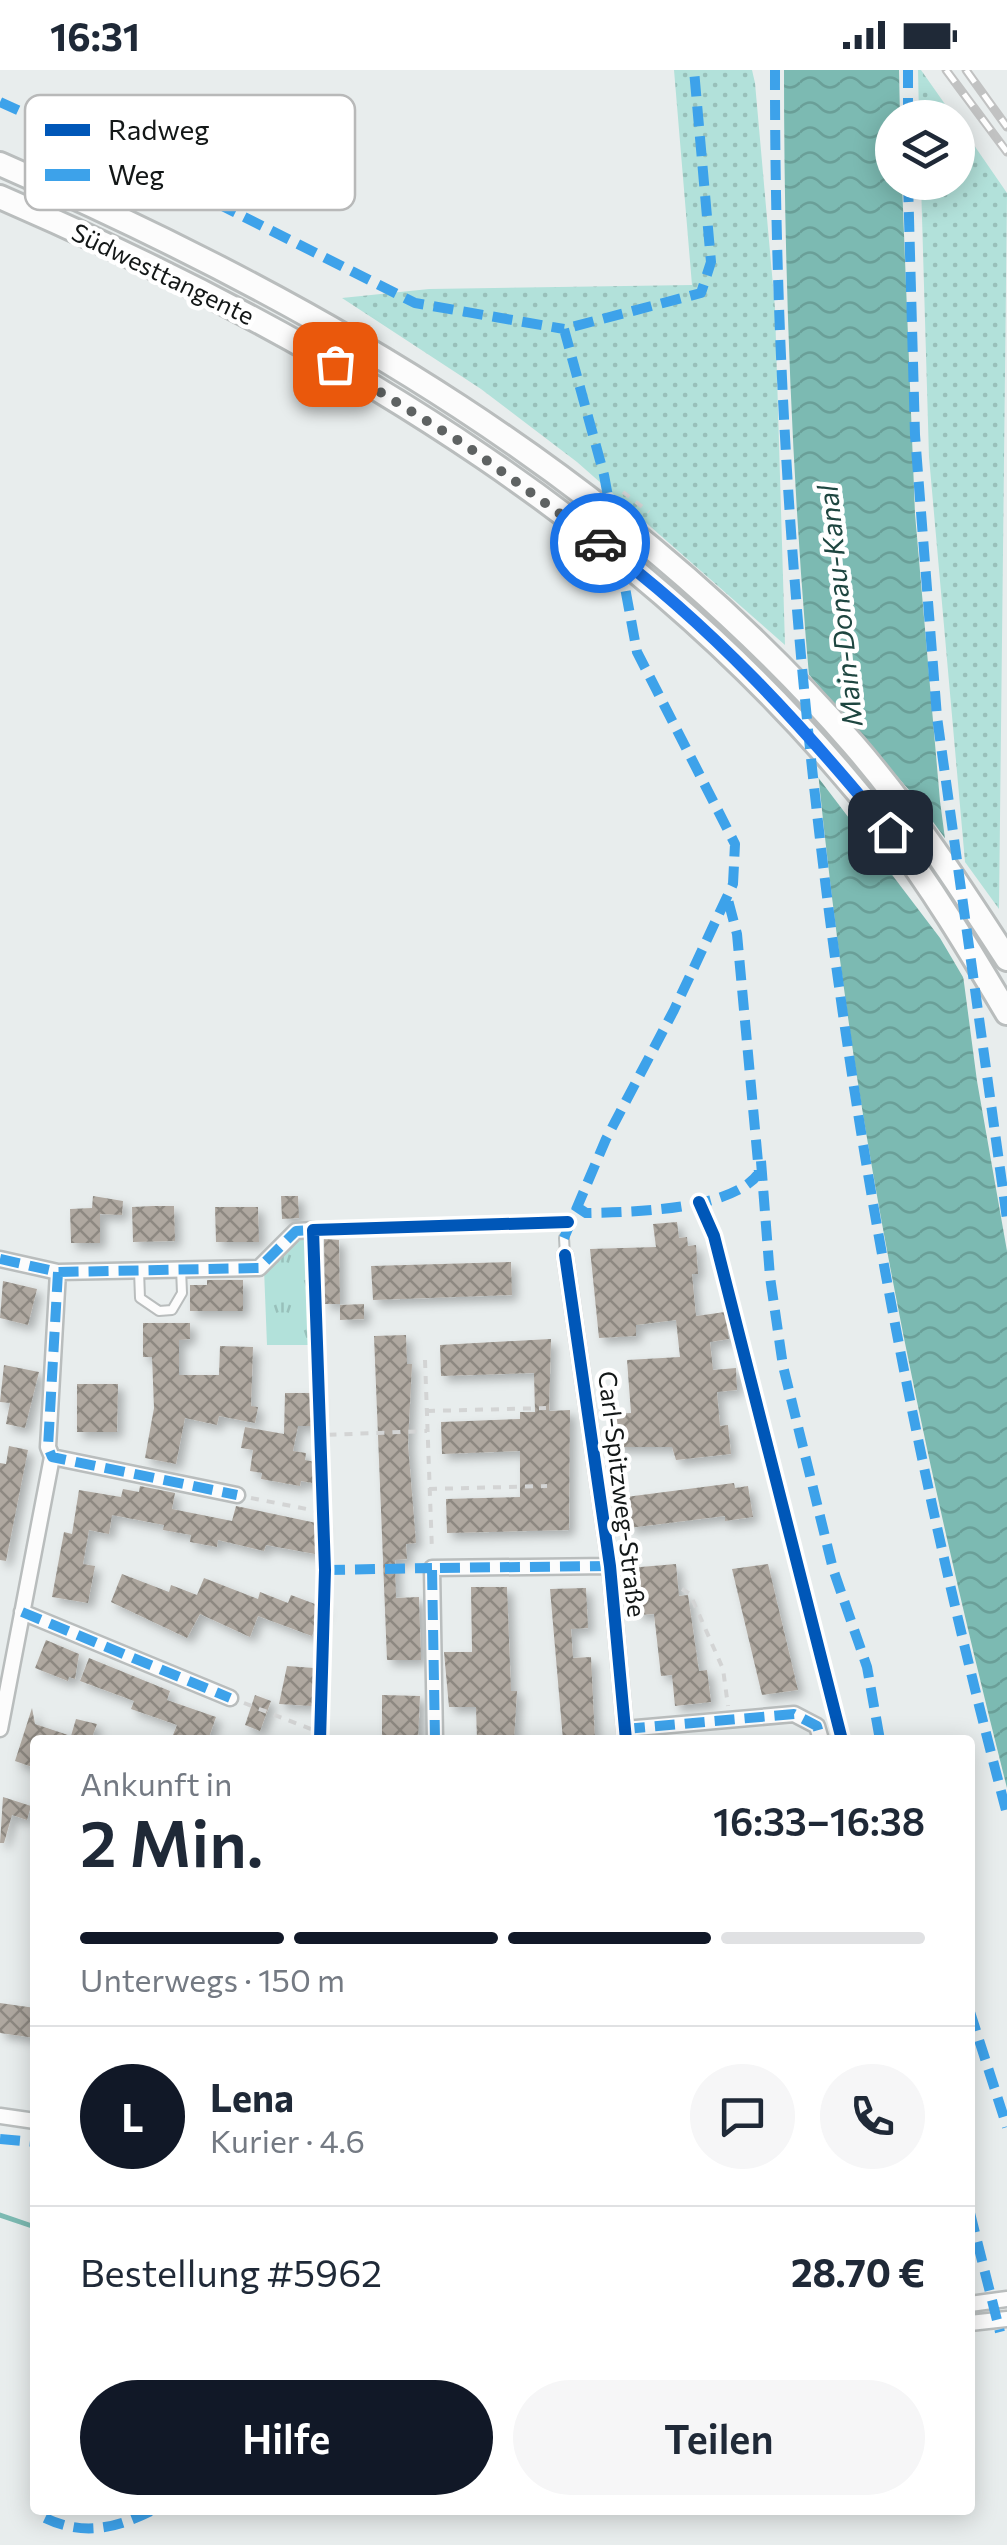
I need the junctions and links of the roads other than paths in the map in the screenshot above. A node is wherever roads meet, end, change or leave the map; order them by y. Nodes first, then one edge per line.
1 (0, 164) edge
2 (25, 176) edge
3 (0, 197) edge
4 (25, 209) edge
5 (28, 210) edge
6 (99, 210) edge
7 (1007, 958) edge
8 (1007, 1013) edge
9 (313, 1230) dead end
10 (564, 1238) dead end
11 (565, 1255) joint
12 (0, 1260) edge
13 (181, 1268) junction
14 (139, 1270) junction
15 (58, 1272) junction
16 (52, 1457) junction
17 (237, 1496) road end
18 (610, 1566) junction
19 (22, 1612) junction
20 (230, 1698) road end
21 (0, 1729) edge
22 (626, 1734) edge
23 (434, 1735) edge
24 (820, 1735) edge
25 (0, 2116) edge
26 (30, 2120) edge
27 (1007, 2299) edge
28 (975, 2303) edge
29 (1007, 2319) edge
30 (975, 2322) edge

1 - 2 highway, Südwesttangente
3 - 4 highway, Südwesttangente
5 - 8 highway, Südwesttangente
6 - 7 highway, Südwesttangente
9 - 13 street
10 - 11 lane
11 - 18 street, Carl-Spitzweg-Straße
12 - 15 street
13 - 14 street
13 - 14 lane
14 - 15 street
15 - 16 street
16 - 17 street
16 - 19 street
18 - 22 street, Carl-Spitzweg-Straße
18 - 23 street
19 - 20 street
19 - 21 street
22 - 24 street
25 - 26 street
27 - 28 street
29 - 30 street

